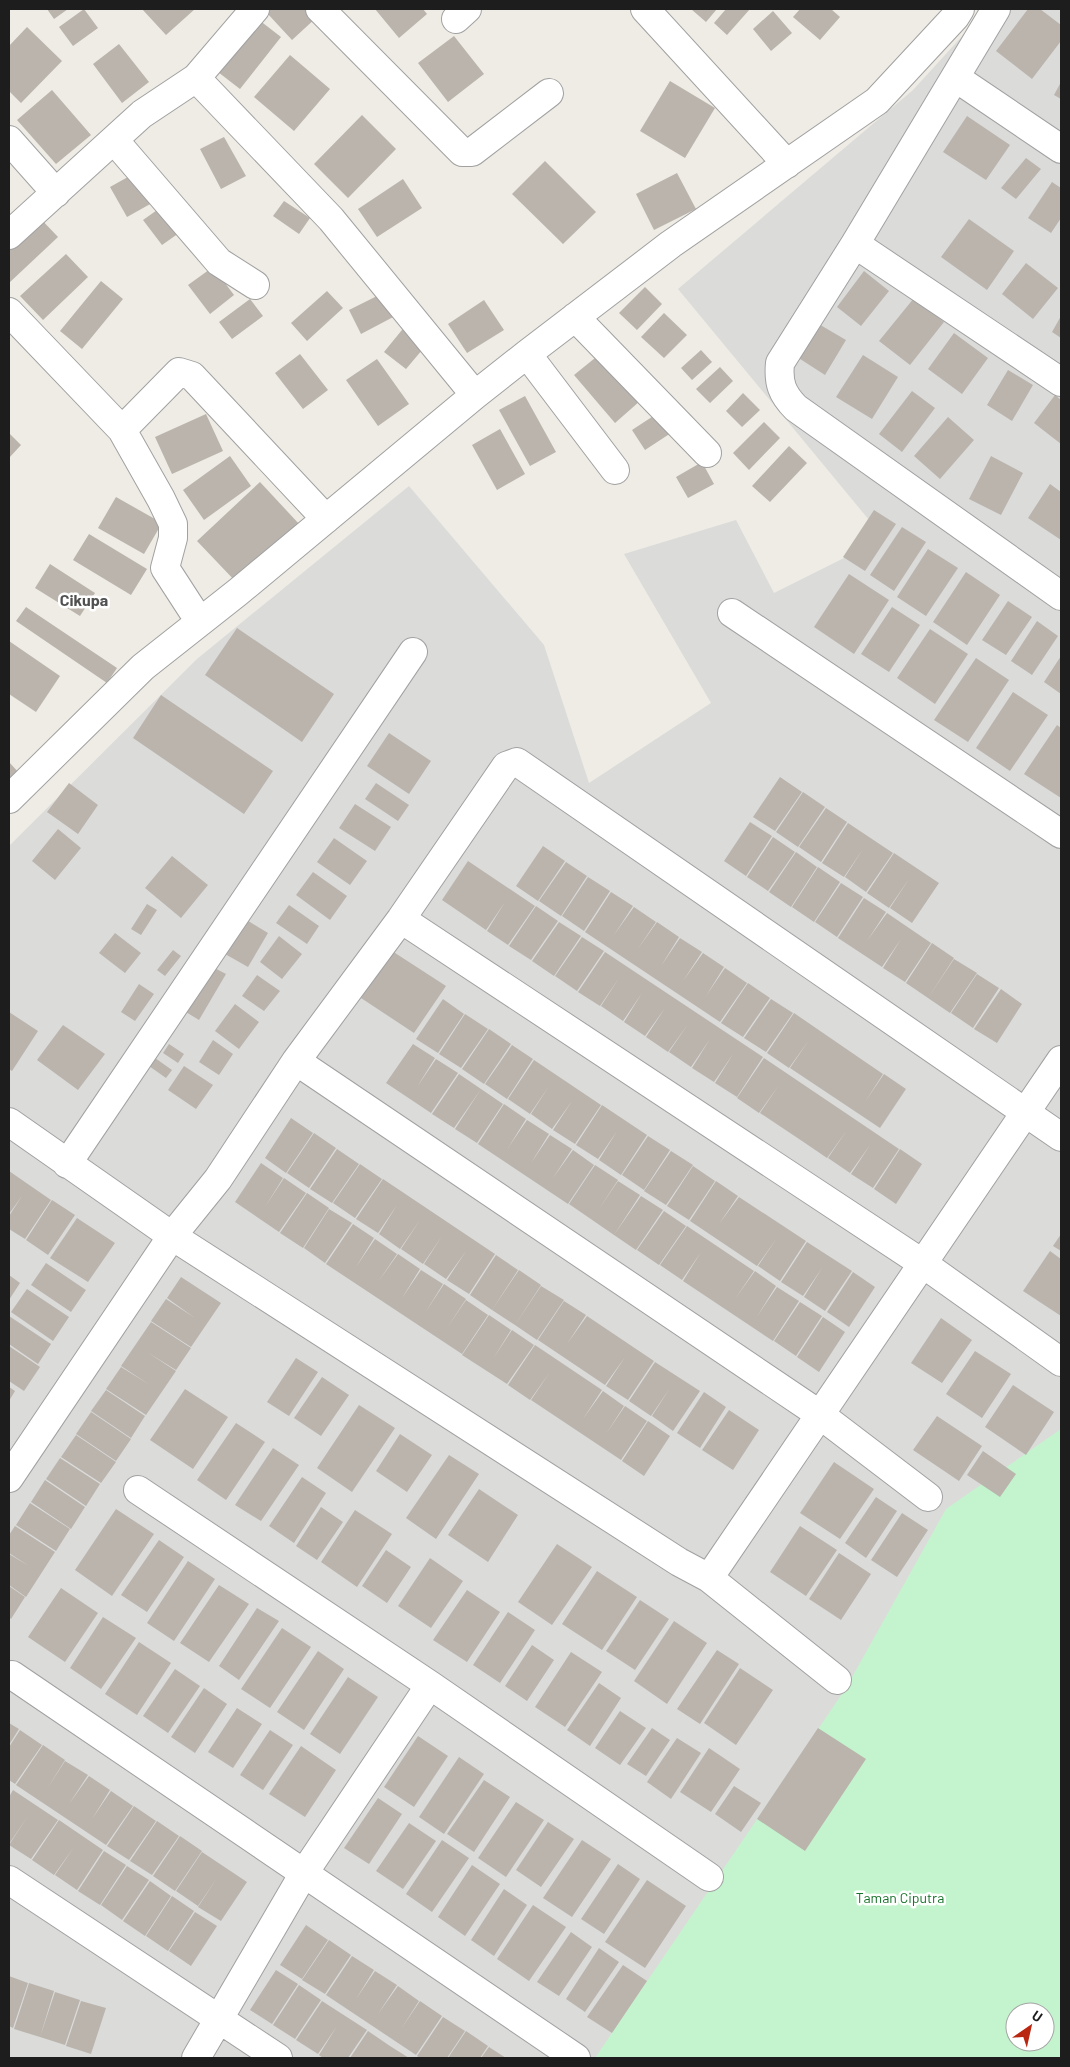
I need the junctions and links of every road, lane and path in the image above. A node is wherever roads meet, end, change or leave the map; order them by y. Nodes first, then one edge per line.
1 (255, 9) edge
2 (320, 9) edge
3 (645, 9) edge
4 (960, 9) edge
5 (996, 9) edge
6 (196, 78) junction
7 (956, 78) junction
8 (549, 93) dead end
9 (9, 140) edge
10 (114, 140) junction
11 (1061, 150) edge
12 (787, 164) junction
13 (56, 193) junction
14 (9, 235) edge
15 (856, 244) junction
16 (255, 285) dead end
17 (9, 312) edge
18 (575, 317) junction
19 (527, 354) junction
20 (1061, 382) edge
21 (475, 395) junction
22 (122, 430) junction
23 (707, 454) dead end
24 (615, 470) dead end
25 (326, 519) junction
26 (1061, 596) edge
27 (732, 612) dead end
28 (200, 622) junction
29 (413, 652) dead end
30 (9, 799) edge
31 (1061, 834) edge
32 (401, 919) junction
33 (1061, 1060) edge
34 (296, 1061) junction
35 (1025, 1112) junction
36 (9, 1122) edge
37 (1061, 1137) edge
38 (67, 1164) junction
39 (172, 1236) junction
40 (922, 1263) junction
41 (1061, 1362) edge
42 (819, 1414) junction
43 (9, 1478) edge
44 (138, 1490) dead end
45 (928, 1497) dead end
46 (709, 1578) junction
47 (12, 1675) dead end
48 (837, 1680) dead end
49 (430, 1685) junction
50 (304, 1873) junction
51 (709, 1877) dead end
52 (9, 1880) edge
53 (218, 2018) junction
54 (196, 2058) edge
55 (278, 2058) edge
56 (576, 2058) edge

1 - 6 street
2 - 8 street
3 - 12 street
4 - 12 street
5 - 7 street
6 - 10 street
6 - 21 street
7 - 11 street
7 - 15 street
9 - 13 street
10 - 13 street
10 - 16 street
12 - 18 street
13 - 14 street
15 - 20 street
15 - 26 street
17 - 22 street
18 - 19 street
18 - 23 street
19 - 21 street
19 - 24 street
21 - 25 street
22 - 25 street
22 - 28 street
25 - 28 street
27 - 31 street
28 - 30 street
29 - 38 street
32 - 34 street
32 - 35 street
32 - 40 street
33 - 35 street
34 - 39 street
34 - 42 street
35 - 37 street
35 - 40 street
36 - 38 street
38 - 39 street
39 - 43 street
39 - 46 street
40 - 41 street
40 - 42 street
42 - 45 street
42 - 46 street
44 - 49 street
46 - 48 street
47 - 50 street
49 - 50 street
49 - 51 street
50 - 53 street
50 - 56 street
52 - 53 street
53 - 54 street
53 - 55 street

